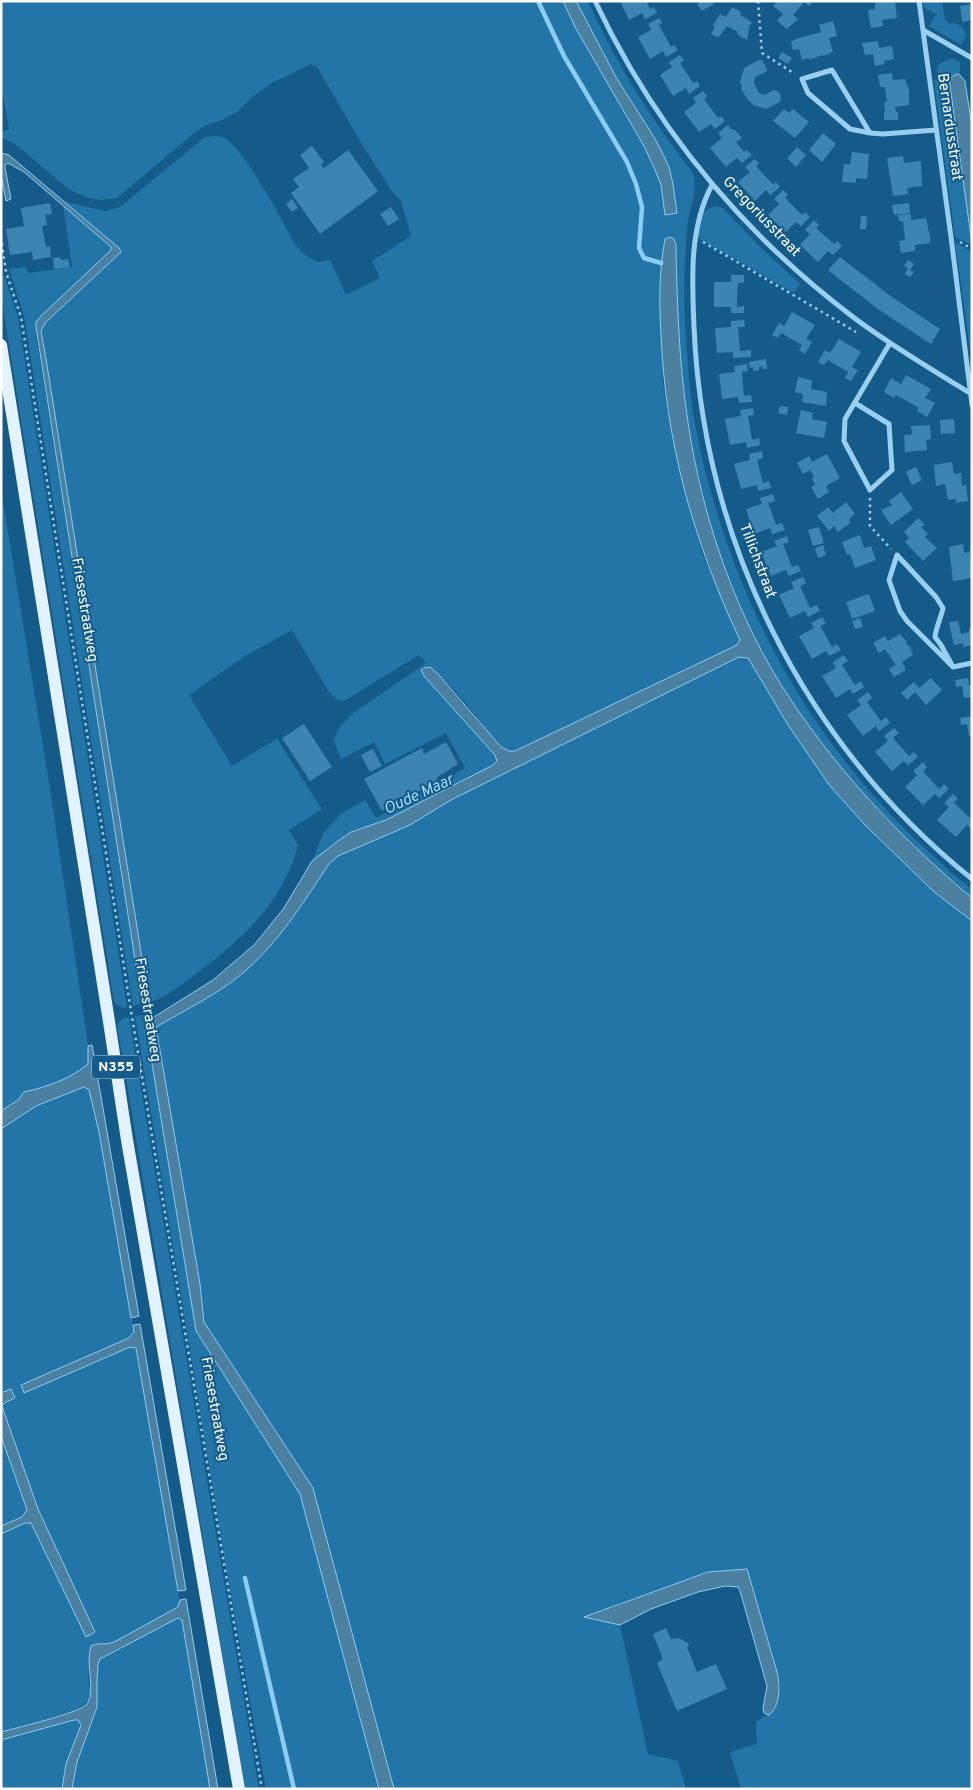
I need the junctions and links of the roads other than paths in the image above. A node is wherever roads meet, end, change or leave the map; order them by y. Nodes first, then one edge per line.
1 (595, 1) edge
2 (919, 1) edge
3 (923, 30) junction
4 (972, 58) edge
5 (936, 130) junction
6 (870, 133) junction
7 (712, 185) junction
8 (890, 343) junction
9 (1, 345) edge
10 (970, 393) junction
11 (854, 403) junction
12 (972, 405) edge
13 (972, 663) edge
14 (953, 667) junction
15 (972, 879) edge
16 (239, 1789) edge

1 - 7 street, Gregoriusstraat
2 - 3 street, Bernardusstraat
3 - 4 street
3 - 5 street, Bernardusstraat
5 - 6 street
5 - 10 street, Bernardusstraat
6 - 6 street
7 - 8 street, Gregoriusstraat
7 - 15 street, Tillichstraat
8 - 10 street, Gregoriusstraat
8 - 11 street
9 - 16 main road, N355
10 - 12 street, Bernardusstraat
11 - 11 street
13 - 14 street
14 - 14 street

